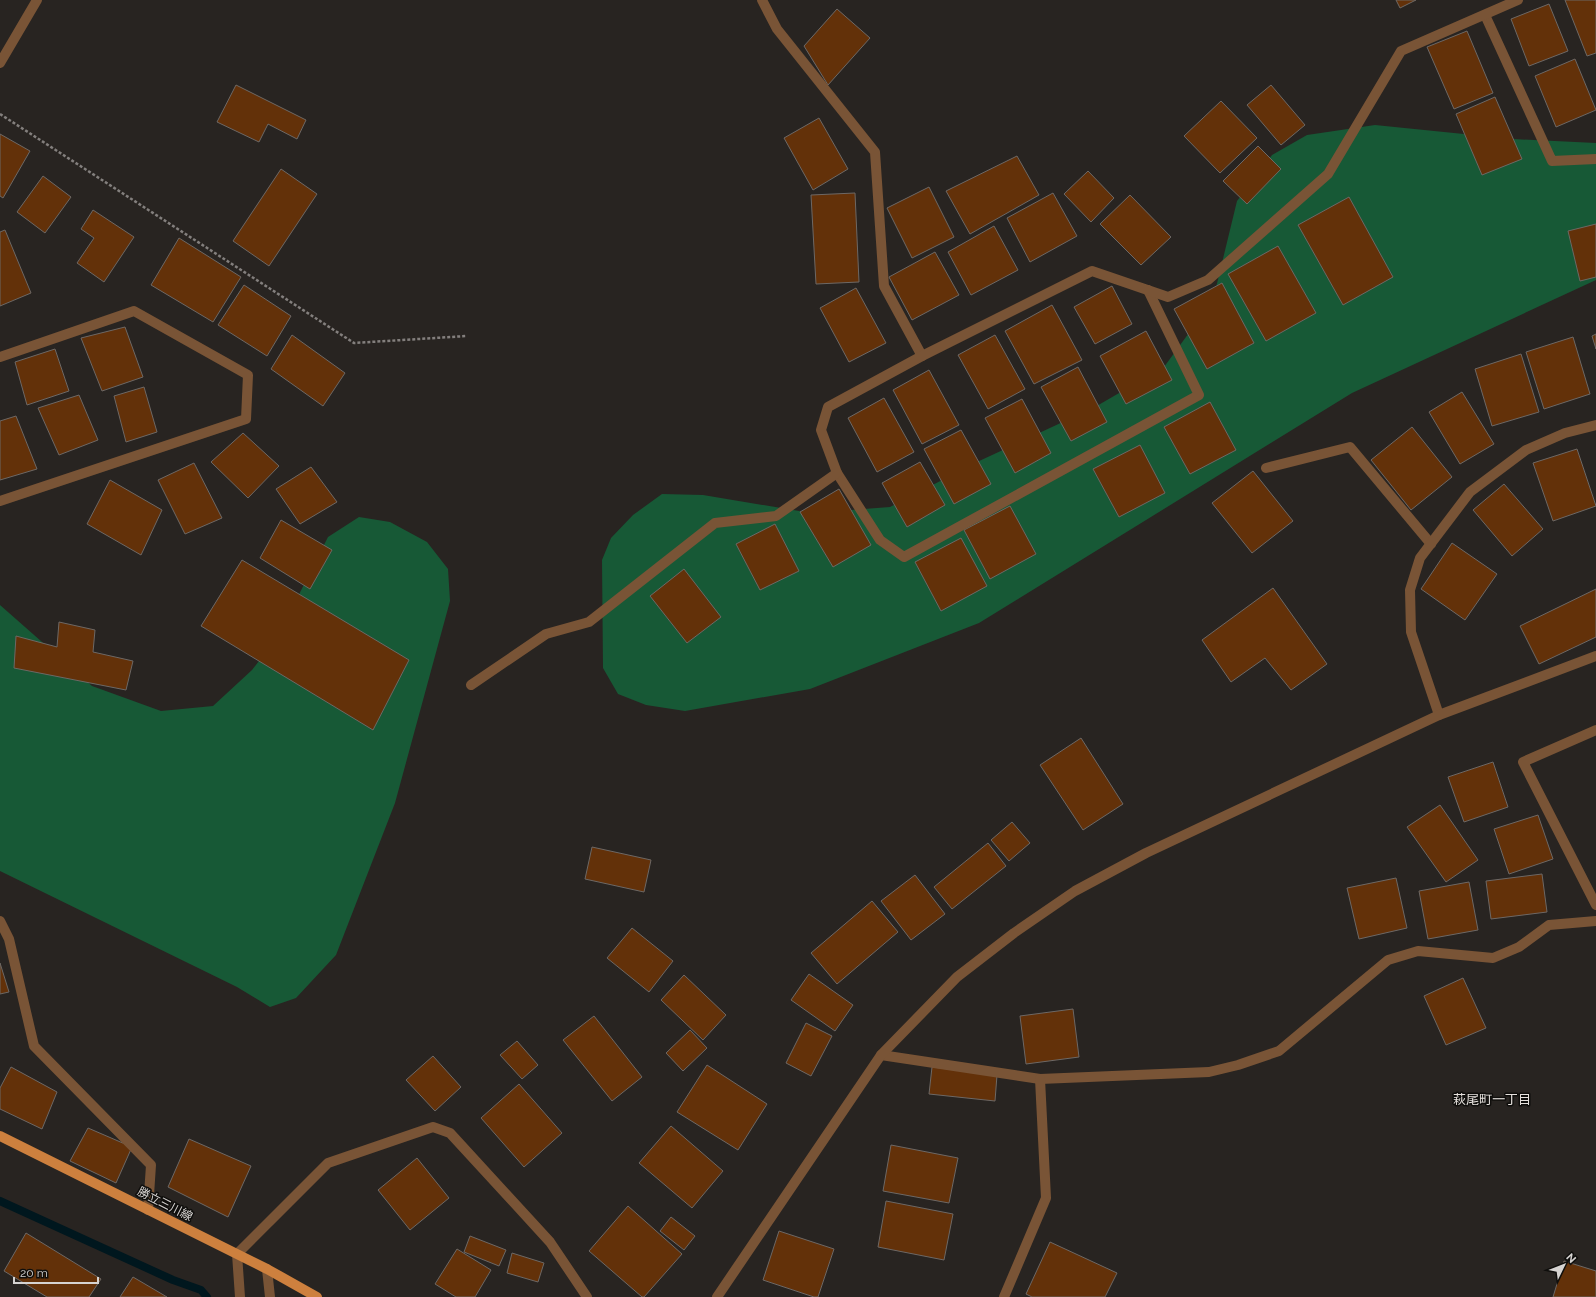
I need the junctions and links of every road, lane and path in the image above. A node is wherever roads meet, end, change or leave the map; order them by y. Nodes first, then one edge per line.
1 (37, 0) edge
2 (762, 0) edge
3 (1518, 0) edge
4 (1485, 15) junction
5 (0, 63) edge
6 (0, 114) edge
7 (1596, 159) edge
8 (1148, 290) junction
9 (467, 336) dead end
10 (922, 356) junction
11 (0, 357) edge
12 (1596, 425) edge
13 (1266, 468) dead end
14 (837, 473) junction
15 (0, 501) edge
16 (1431, 544) junction
17 (1596, 656) edge
18 (471, 685) dead end
19 (1439, 715) junction
20 (1596, 730) edge
21 (1596, 906) edge
22 (0, 921) edge
23 (1596, 921) edge
24 (881, 1055) junction
25 (1040, 1079) junction
26 (0, 1136) edge
27 (148, 1210) junction
28 (237, 1254) junction
29 (267, 1269) junction
30 (240, 1297) edge
31 (270, 1297) edge
32 (317, 1297) edge
33 (587, 1297) edge
34 (717, 1297) edge
35 (1004, 1297) edge

1 - 5 street
2 - 10 street
3 - 4 street
4 - 7 street
4 - 8 street
6 - 9 path
8 - 10 street
8 - 14 street
10 - 14 street
11 - 15 street
12 - 16 street
13 - 16 street
14 - 18 street
16 - 19 street
17 - 19 street
19 - 24 street
20 - 21 street
22 - 27 street
23 - 25 street
24 - 25 street
24 - 34 street
25 - 35 street
26 - 27 main road, 勝立三川線
27 - 28 main road, 勝立三川線
28 - 29 main road, 勝立三川線
28 - 30 street
28 - 33 street
29 - 31 street
29 - 32 main road, 勝立三川線

